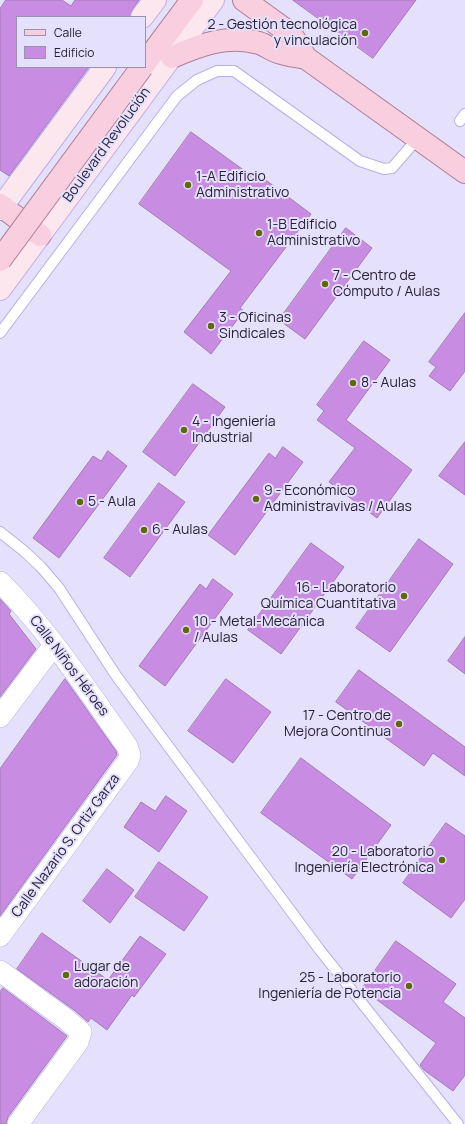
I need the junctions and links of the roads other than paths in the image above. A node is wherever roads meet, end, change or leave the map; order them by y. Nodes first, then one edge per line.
1 (155, 0) edge
2 (176, 0) edge
3 (192, 0) edge
4 (213, 0) edge
5 (244, 0) edge
6 (143, 16) edge
7 (146, 41) edge
8 (172, 57) junction
9 (306, 58) junction
10 (146, 62) edge
11 (104, 68) edge
12 (125, 68) edge
13 (141, 68) edge
14 (418, 138) junction
15 (465, 172) edge
16 (0, 207) edge
17 (40, 235) junction
18 (0, 240) edge
19 (0, 260) edge
20 (0, 289) edge
21 (0, 333) edge
22 (0, 532) edge
23 (0, 582) edge
24 (54, 645) junction
25 (0, 717) edge
26 (130, 755) joint
27 (0, 936) edge
28 (0, 971) edge
29 (18, 1124) edge
30 (458, 1124) edge

1 - 6 main road
2 - 7 main road
3 - 10 main road
4 - 8 main road, Boulevard Revolución
5 - 9 main road
8 - 9 main road
8 - 17 main road, Boulevard Revolución
9 - 14 main road
11 - 16 main road
12 - 18 main road
13 - 19 main road, Boulevard Revolución, bridge
14 - 15 main road
14 - 21 lane
16 - 17 main road
17 - 20 main road, Boulevard Revolución
22 - 30 lane
23 - 24 street, Calle Niños Héroes
24 - 25 street
24 - 26 street, Calle Niños Héroes
26 - 27 street, Calle Nazario S. Ortiz Garza
28 - 29 street

